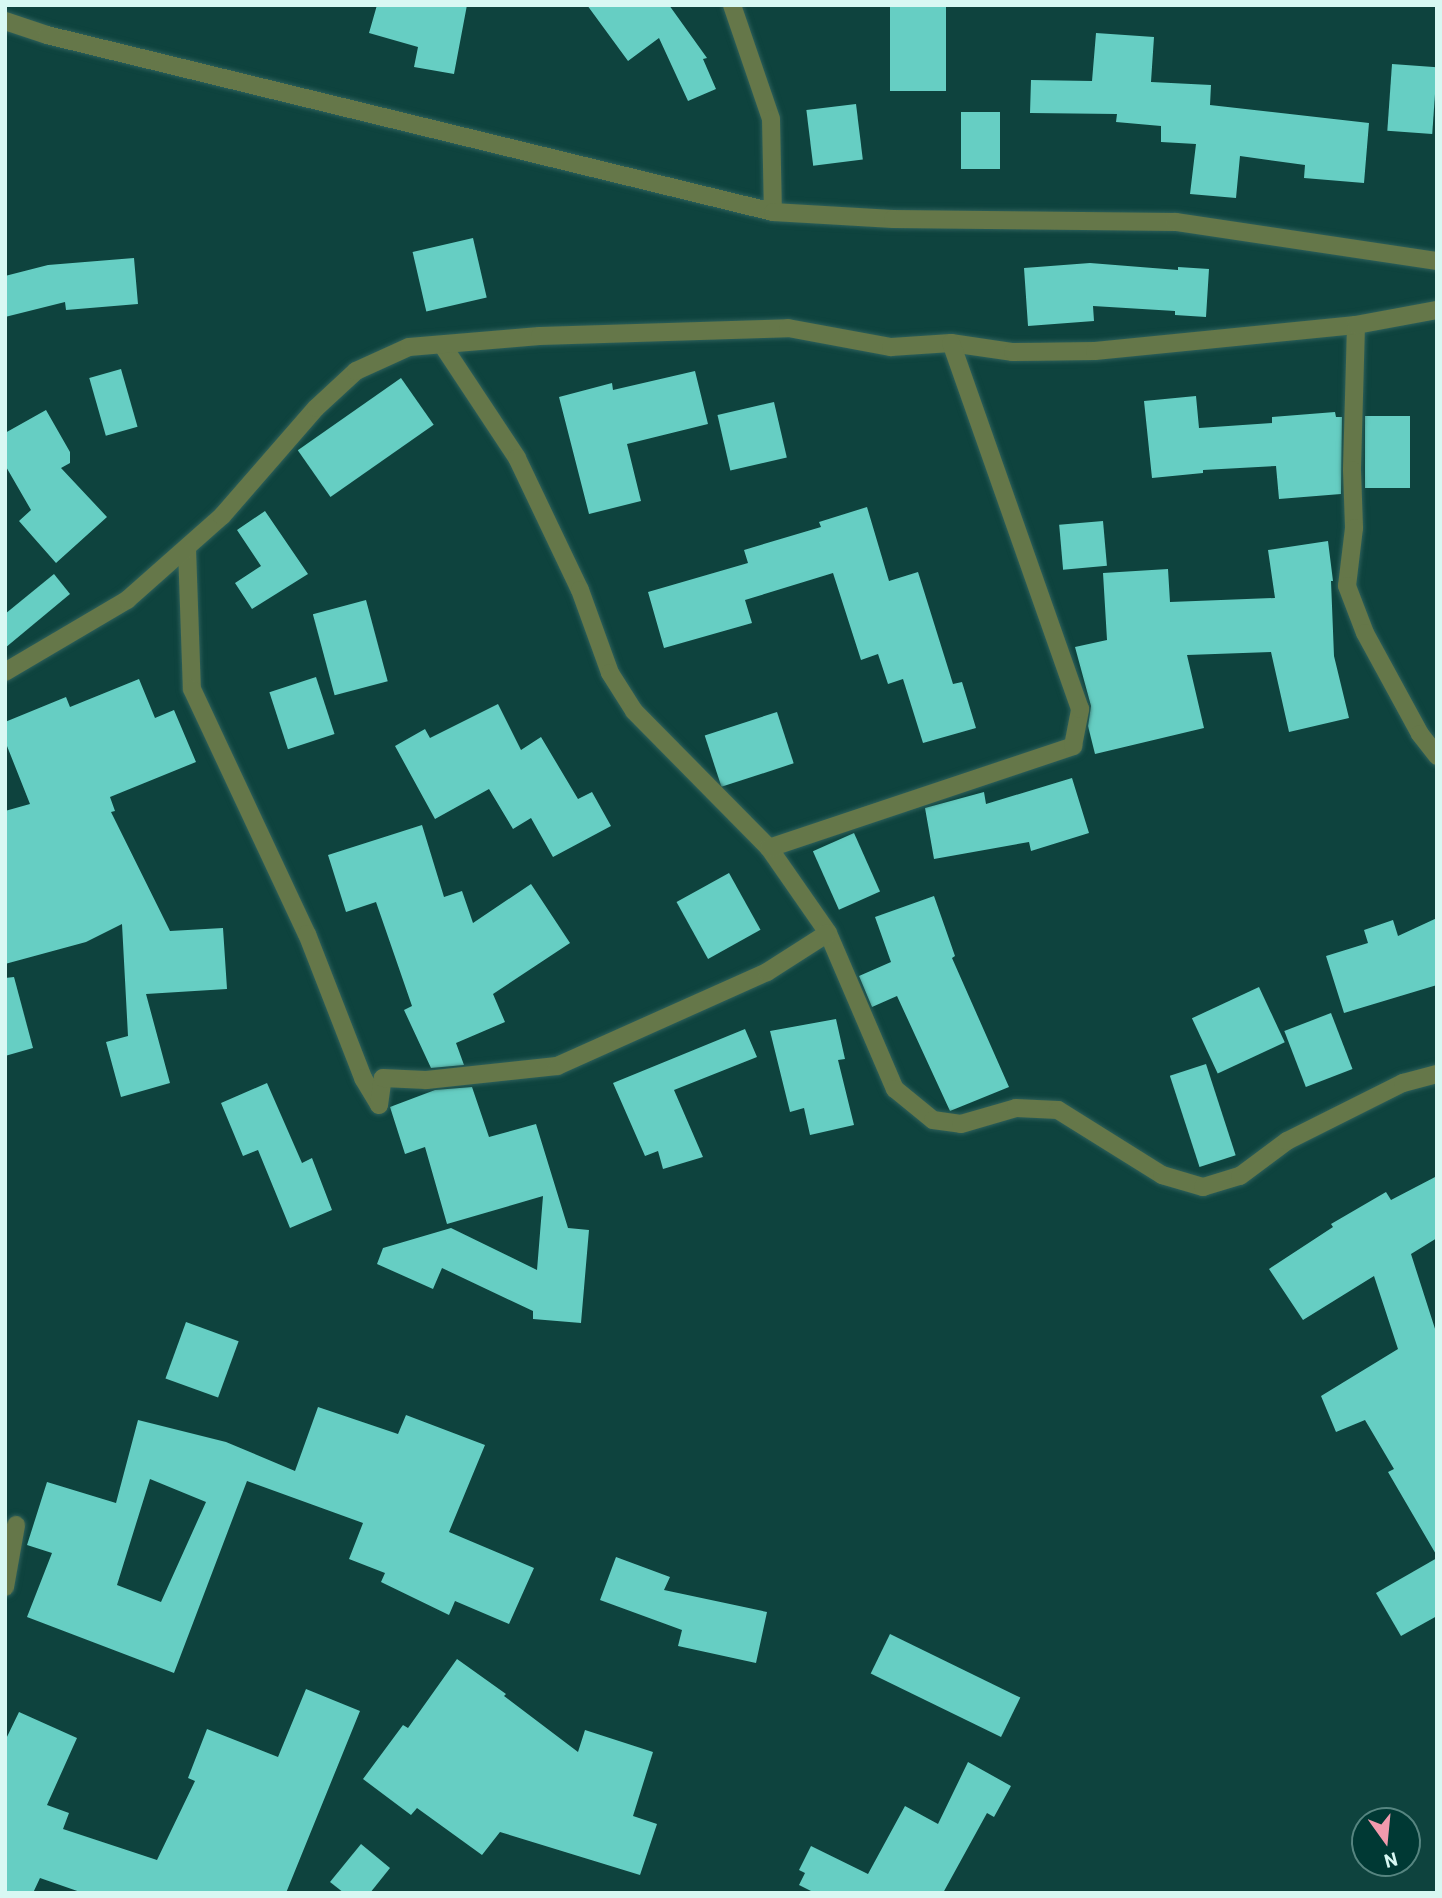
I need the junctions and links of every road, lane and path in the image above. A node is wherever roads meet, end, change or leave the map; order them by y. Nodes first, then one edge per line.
1 (732, 5) edge
2 (5, 21) edge
3 (773, 212) junction
4 (1437, 261) edge
5 (1437, 310) edge
6 (1356, 325) junction
7 (951, 343) junction
8 (443, 346) junction
9 (187, 549) junction
10 (5, 672) edge
11 (1437, 756) edge
12 (769, 848) junction
13 (828, 933) junction
14 (1437, 1074) edge
15 (16, 1525) dead end
16 (5, 1587) edge

1 - 3 street
2 - 3 street
3 - 4 street
5 - 6 street
6 - 7 street
6 - 11 street
7 - 8 street
7 - 12 street
8 - 9 street
8 - 12 street
9 - 10 street
9 - 13 street
12 - 13 street
13 - 14 street
15 - 16 street

